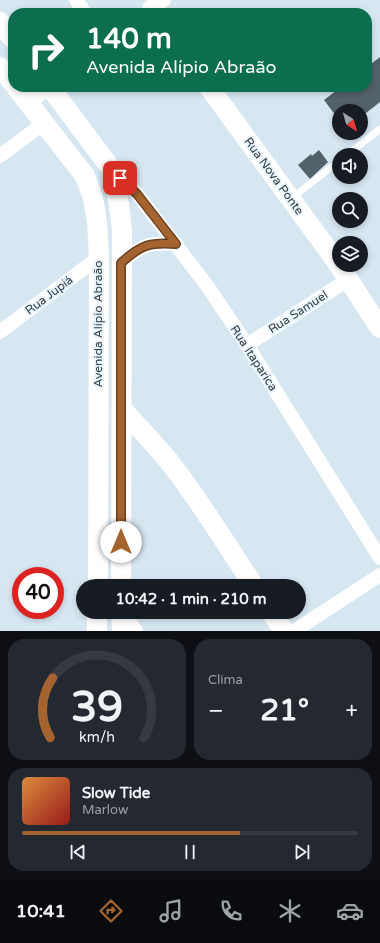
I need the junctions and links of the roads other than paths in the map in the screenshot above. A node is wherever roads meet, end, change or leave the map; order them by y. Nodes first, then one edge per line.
1 (0, 22) edge
2 (8, 32) edge
3 (0, 67) edge
4 (8, 77) edge
5 (20, 92) edge
6 (43, 92) edge
7 (54, 92) edge
8 (213, 92) edge
9 (29, 103) junction
10 (44, 122) junction
11 (380, 129) edge
12 (356, 148) edge
13 (0, 156) edge
14 (332, 167) edge
15 (112, 170) junction
16 (291, 199) junction
17 (176, 244) junction
18 (332, 255) edge
19 (99, 257) junction
20 (121, 263) junction
21 (338, 272) edge
22 (344, 272) edge
23 (380, 328) edge
24 (0, 332) edge
25 (246, 345) junction
26 (122, 410) junction
27 (380, 558) edge
28 (380, 575) edge
29 (98, 579) edge
30 (121, 579) edge
31 (249, 579) edge
32 (97, 619) edge
33 (122, 619) edge
34 (127, 619) edge
35 (276, 619) edge
36 (97, 631) edge
37 (122, 631) edge
38 (136, 631) edge
39 (284, 631) edge
40 (294, 631) edge

1 - 2 street
3 - 4 street
5 - 9 street, Avenida Alípio Abraão
6 - 9 street
7 - 15 street, Avenida Alípio Abraão
8 - 16 street, Rua Nova Ponte
9 - 10 street, Avenida Alípio Abraão
10 - 13 street
10 - 19 street, Avenida Alípio Abraão
11 - 12 lane
14 - 16 lane
15 - 17 street, Rua Itaparica
15 - 20 street, Avenida Alípio Abraão
16 - 18 street, Rua Nova Ponte
17 - 20 street, Avenida Alípio Abraão
17 - 25 street, Rua Itaparica
19 - 24 street, Rua Jupiá
19 - 29 street, Avenida Alípio Abraão
20 - 26 street, Avenida Alípio Abraão
21 - 25 street, Rua Samuel
22 - 23 street, Rua Nova Ponte
25 - 27 street, Rua Itaparica
26 - 30 street, Avenida Alípio Abraão
26 - 31 street
28 - 40 street
32 - 36 street
33 - 37 street
34 - 38 street
35 - 39 street

